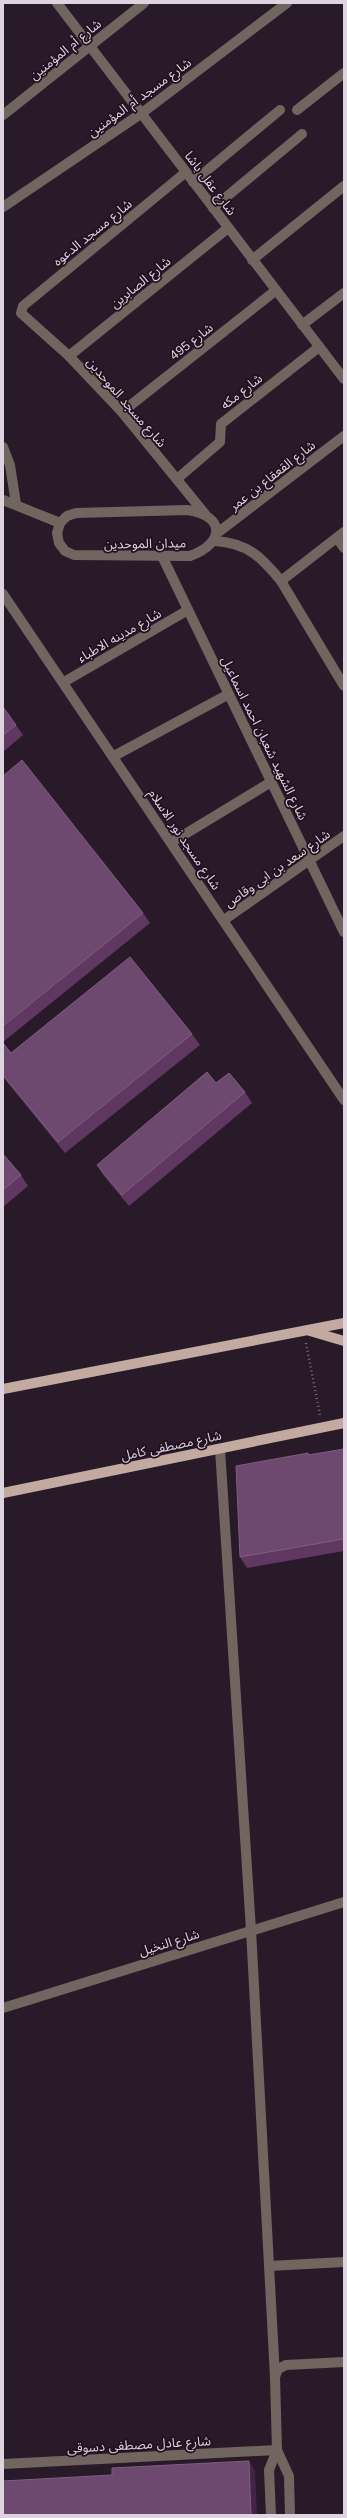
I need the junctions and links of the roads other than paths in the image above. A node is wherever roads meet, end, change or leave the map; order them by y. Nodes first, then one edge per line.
1 (57, 3) edge
2 (144, 3) edge
3 (287, 3) edge
4 (89, 46) junction
5 (344, 73) edge
6 (280, 110) dead end
7 (297, 110) dead end
8 (142, 113) junction
9 (3, 115) edge
10 (302, 134) dead end
11 (186, 172) junction
12 (193, 182) junction
13 (344, 186) edge
14 (3, 207) edge
15 (213, 208) junction
16 (228, 228) junction
17 (252, 260) junction
18 (276, 290) junction
19 (344, 293) edge
20 (22, 316) joint
21 (302, 325) junction
22 (319, 347) junction
23 (69, 356) junction
24 (344, 379) edge
25 (122, 412) junction
26 (344, 436) edge
27 (3, 447) edge
28 (177, 480) junction
29 (3, 500) edge
30 (16, 504) junction
31 (205, 514) junction
32 (60, 523) junction
33 (340, 535) edge
34 (216, 538) junction
35 (344, 548) edge
36 (162, 556) junction
37 (281, 581) junction
38 (3, 594) edge
39 (188, 610) junction
40 (64, 682) junction
41 (344, 686) edge
42 (228, 694) junction
43 (114, 756) junction
44 (271, 782) junction
45 (344, 836) edge
46 (172, 842) junction
47 (309, 861) junction
48 (224, 920) junction
49 (344, 932) edge
50 (344, 1100) edge
51 (344, 1323) edge
52 (306, 1330) junction
53 (344, 1341) edge
54 (3, 1389) edge
55 (344, 1423) edge
56 (220, 1449) junction
57 (3, 1493) edge
58 (344, 1902) edge
59 (251, 1930) junction
60 (3, 2008) edge
61 (344, 2262) edge
62 (269, 2266) junction
63 (344, 2362) edge
64 (275, 2377) junction
65 (277, 2450) junction
66 (3, 2464) edge
67 (271, 2515) edge
68 (290, 2515) edge

1 - 4 street, شارع عقل باشا
2 - 4 street, شارع أم المؤمنين
3 - 8 street, شارع مسجد أم المؤمنين
4 - 8 street, شارع عقل باشا
4 - 9 street, شارع أم المؤمنين
5 - 7 street
6 - 12 street
8 - 11 street, شارع عقل باشا
8 - 14 street, شارع مسجد أم المؤمنين
10 - 15 street
11 - 12 street, شارع عقل باشا
11 - 20 street, شارع مسجد الدعوه
12 - 15 street, شارع عقل باشا
13 - 17 street
15 - 16 street, شارع عقل باشا
16 - 17 street, شارع عقل باشا
16 - 23 street, شارع الصابرين
17 - 18 street, شارع عقل باشا
18 - 21 street, شارع عقل باشا
18 - 25 street, شارع 495
19 - 21 street
20 - 23 street, شارع مسجد الموحدين
21 - 22 street, شارع عقل باشا
22 - 24 street, شارع عقل باشا
22 - 28 street, شارع مكه
23 - 25 street, شارع مسجد الموحدين
25 - 28 street, شارع مسجد الموحدين
26 - 34 street, شارع القعقاع بن عمر
27 - 30 street
28 - 31 street, شارع مسجد الموحدين
29 - 30 street
30 - 32 street
31 - 32 street
31 - 34 street
32 - 36 street, ميدان الموحدين
33 - 35 street
33 - 37 street
34 - 36 street, ميدان الموحدين
34 - 37 street
36 - 39 street, شارع الشهيد شعبان احمد اسماعيل
37 - 41 street
38 - 40 street, شارع مسجد نور الاسلام
39 - 40 street, شارع مدينه الاطباء
39 - 42 street, شارع الشهيد شعبان احمد اسماعيل
40 - 43 street, شارع مسجد نور الاسلام
42 - 43 street
42 - 44 street, شارع الشهيد شعبان احمد اسماعيل
43 - 46 street, شارع مسجد نور الاسلام
44 - 46 street
44 - 47 street, شارع الشهيد شعبان احمد اسماعيل
45 - 47 street, شارع سعد بن ابى وقاص
46 - 48 street, شارع مسجد نور الاسلام
47 - 48 street, شارع سعد بن ابى وقاص
47 - 49 street, شارع الشهيد شعبان احمد اسماعيل
48 - 50 street, شارع مسجد نور الاسلام
51 - 52 main road
52 - 53 main road
52 - 54 main road
55 - 56 main road, شارع مصطفى كامل
56 - 57 main road, شارع مصطفى كامل
56 - 59 street
58 - 59 street, شارع النخيل
59 - 60 street, شارع النخيل
59 - 62 street
61 - 62 street
62 - 64 street
63 - 64 street
64 - 65 street
65 - 66 street, شارع عادل مصطفى دسوقى
65 - 67 street
65 - 68 street

